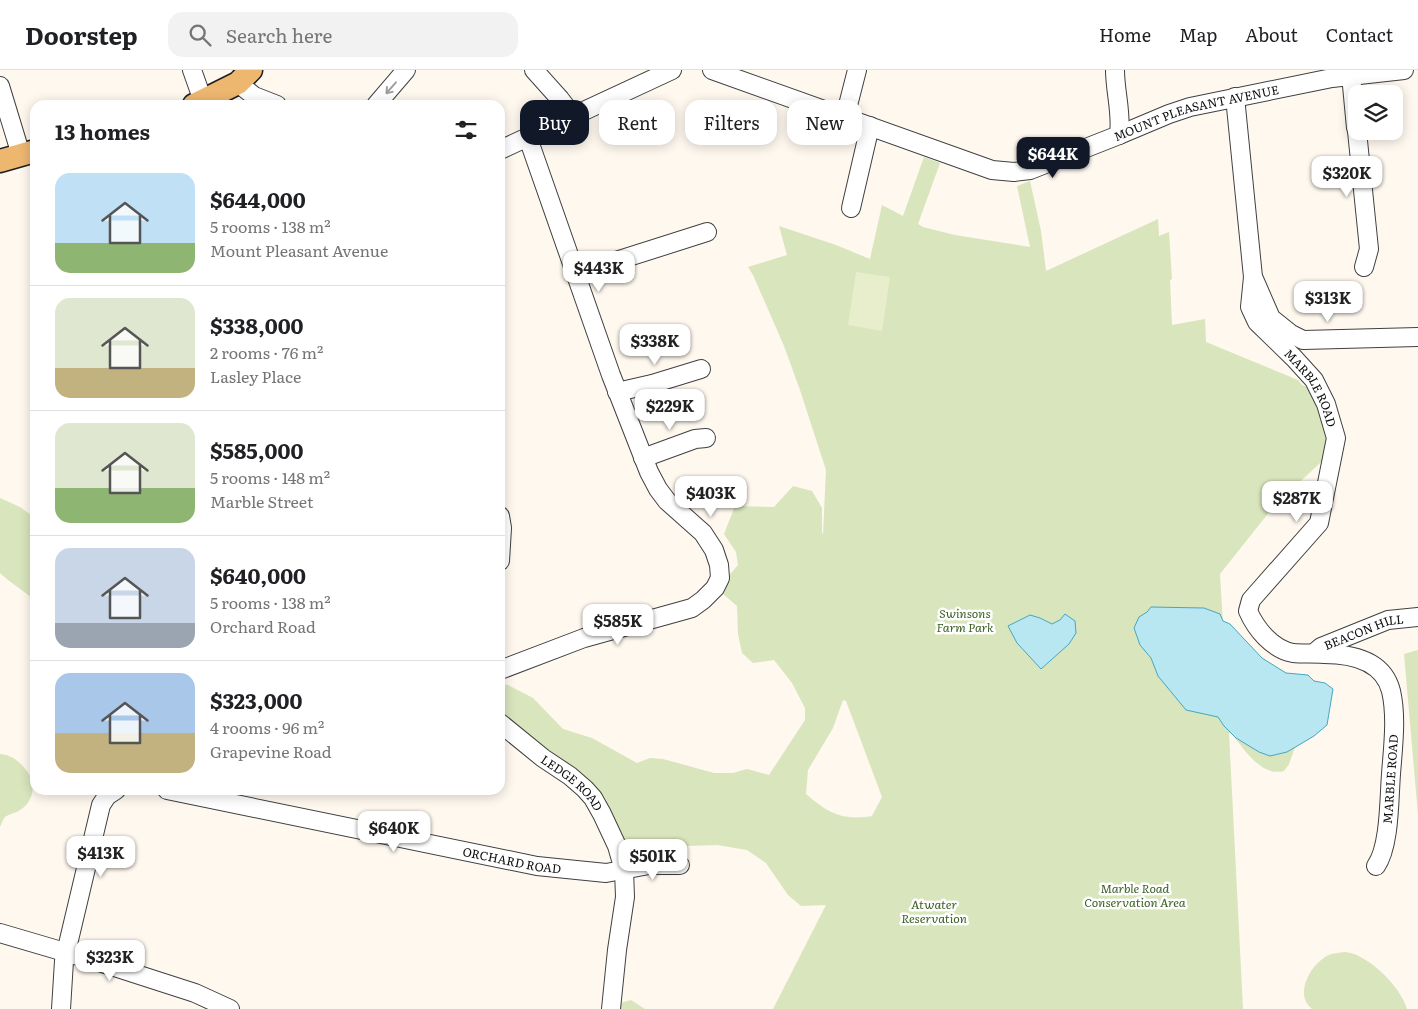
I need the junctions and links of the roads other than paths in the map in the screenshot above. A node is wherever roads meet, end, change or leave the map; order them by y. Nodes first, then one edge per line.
1 (192, 70) edge
2 (406, 70) edge
3 (534, 70) edge
4 (672, 70) edge
5 (712, 70) edge
6 (857, 70) edge
7 (1116, 70) edge
8 (1404, 70) edge
9 (1358, 73) edge
10 (244, 76) edge
11 (0, 86) edge
12 (1236, 97) junction
13 (197, 100) edge
14 (203, 100) edge
15 (264, 100) edge
16 (380, 100) edge
17 (562, 100) edge
18 (797, 100) edge
19 (849, 100) edge
20 (589, 109) edge
21 (862, 123) edge
22 (870, 126) junction
23 (1119, 135) junction
24 (1357, 140) edge
25 (520, 141) edge
26 (530, 145) edge
27 (505, 148) edge
28 (19, 156) edge
29 (851, 208) dead end
30 (706, 232) dead end
31 (1364, 267) dead end
32 (575, 274) junction
33 (1253, 277) junction
34 (1418, 337) edge
35 (701, 369) dead end
36 (617, 392) junction
37 (706, 438) dead end
38 (643, 458) junction
39 (1418, 617) edge
40 (1314, 654) junction
41 (505, 668) edge
42 (505, 727) edge
43 (108, 795) edge
44 (191, 795) edge
45 (680, 865) dead end
46 (1376, 866) dead end
47 (624, 870) junction
48 (0, 933) edge
49 (67, 953) junction
50 (61, 1009) edge
51 (230, 1009) edge
52 (611, 1009) edge

1 - 13 street
2 -> 16 street
3 - 17 street
4 - 20 street
5 - 18 street, MOUNT PLEASANT AVENUE
6 - 19 street
7 - 23 street
8 - 9 street, MOUNT PLEASANT AVENUE
9 - 12 street, MOUNT PLEASANT AVENUE
10 - 14 main road
10 - 15 street
11 - 28 street
12 - 23 street, MOUNT PLEASANT AVENUE
12 - 33 street, MARBLE ROAD
21 - 22 street, MOUNT PLEASANT AVENUE
22 - 23 street, MOUNT PLEASANT AVENUE
22 - 29 street
24 - 31 street
25 - 27 street
26 - 32 street
30 - 32 street
32 - 36 street
33 - 34 street
33 - 40 street, MARBLE ROAD
35 - 36 street
36 - 38 street
37 - 38 street
38 - 41 street
39 - 40 street, BEACON HILL
40 - 46 street, MARBLE ROAD
42 - 47 street, LEDGE ROAD
43 - 49 street
44 - 47 street, ORCHARD ROAD
45 - 47 street, ORCHARD ROAD
47 - 52 street, LEDGE ROAD
48 - 49 street
49 - 50 street
49 - 51 street

